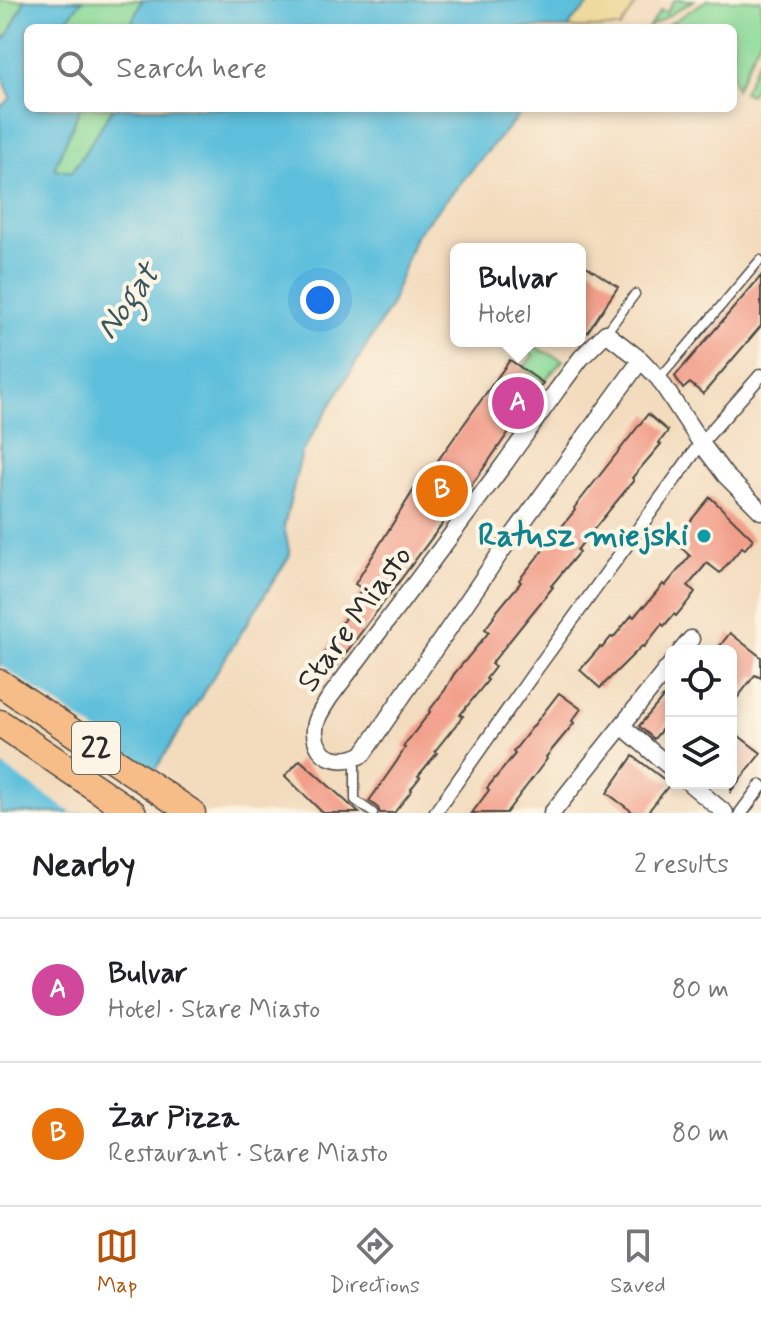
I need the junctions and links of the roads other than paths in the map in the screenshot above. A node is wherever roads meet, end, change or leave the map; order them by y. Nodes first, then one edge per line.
1 (760, 260) edge
2 (635, 294) dead end
3 (606, 333) junction
4 (641, 360) junction
5 (761, 375) edge
6 (659, 379) junction
7 (701, 443) junction
8 (761, 511) edge
9 (665, 672) edge
10 (0, 683) edge
11 (0, 723) edge
12 (622, 726) junction
13 (355, 759) junction
14 (665, 763) edge
15 (761, 786) edge
16 (696, 789) edge
17 (133, 813) edge
18 (192, 813) edge
19 (373, 813) edge
20 (435, 813) edge
21 (552, 813) edge
22 (725, 813) edge
23 (741, 813) edge

1 - 6 lane
2 - 3 lane
3 - 4 street
3 - 13 street, Stare Miasto
4 - 6 street
4 - 13 street
5 - 7 street
6 - 7 street
7 - 8 street
7 - 20 street
9 - 12 street
10 - 18 main road, 22
11 - 17 main road, 22
12 - 14 street
12 - 21 street
13 - 19 lane
15 - 23 street
16 - 22 street

